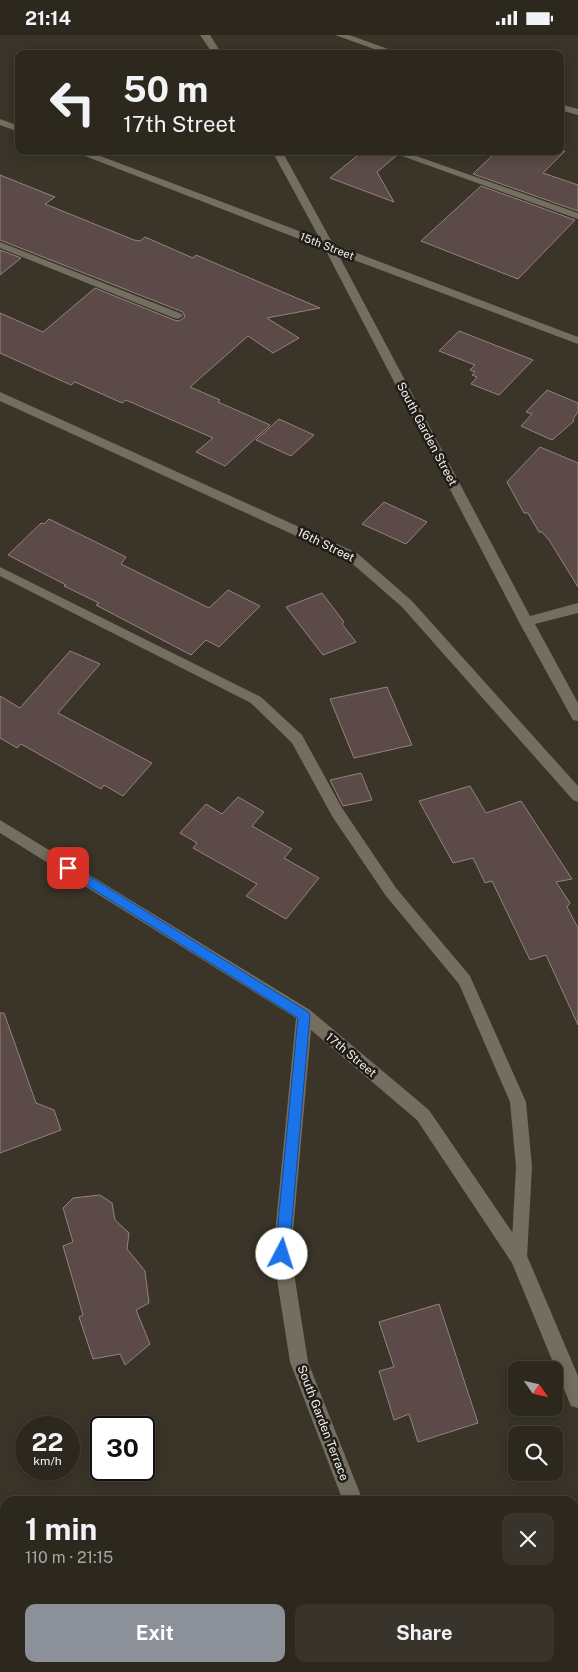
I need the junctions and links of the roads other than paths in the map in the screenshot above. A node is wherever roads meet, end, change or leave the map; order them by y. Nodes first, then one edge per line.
1 (205, 35) edge
2 (340, 35) edge
3 (215, 50) edge
4 (386, 50) edge
5 (564, 108) edge
6 (578, 113) edge
7 (0, 122) edge
8 (15, 128) edge
9 (86, 155) edge
10 (279, 155) edge
11 (403, 155) edge
12 (578, 216) edge
13 (0, 245) edge
14 (330, 248) junction
15 (178, 316) dead end
16 (578, 341) edge
17 (0, 396) edge
18 (0, 571) edge
19 (578, 608) edge
20 (526, 622) junction
21 (578, 716) edge
22 (578, 795) edge
23 (0, 826) edge
24 (304, 1015) junction
25 (519, 1257) junction
26 (578, 1399) edge
27 (351, 1496) edge

1 - 3 street
2 - 4 street
5 - 6 street
7 - 8 street
9 - 14 street, 15th Street
10 - 14 street, South Garden Street
11 - 12 lane
13 - 15 lane
14 - 16 street, 15th Street
14 - 20 street, South Garden Street
17 - 22 street, 16th Street
18 - 25 lane
19 - 20 street
20 - 21 street, South Garden Street
23 - 24 street, 17th Street
24 - 25 street, 17th Street
24 - 27 street, South Garden Terrace
25 - 26 street, 17th Street

